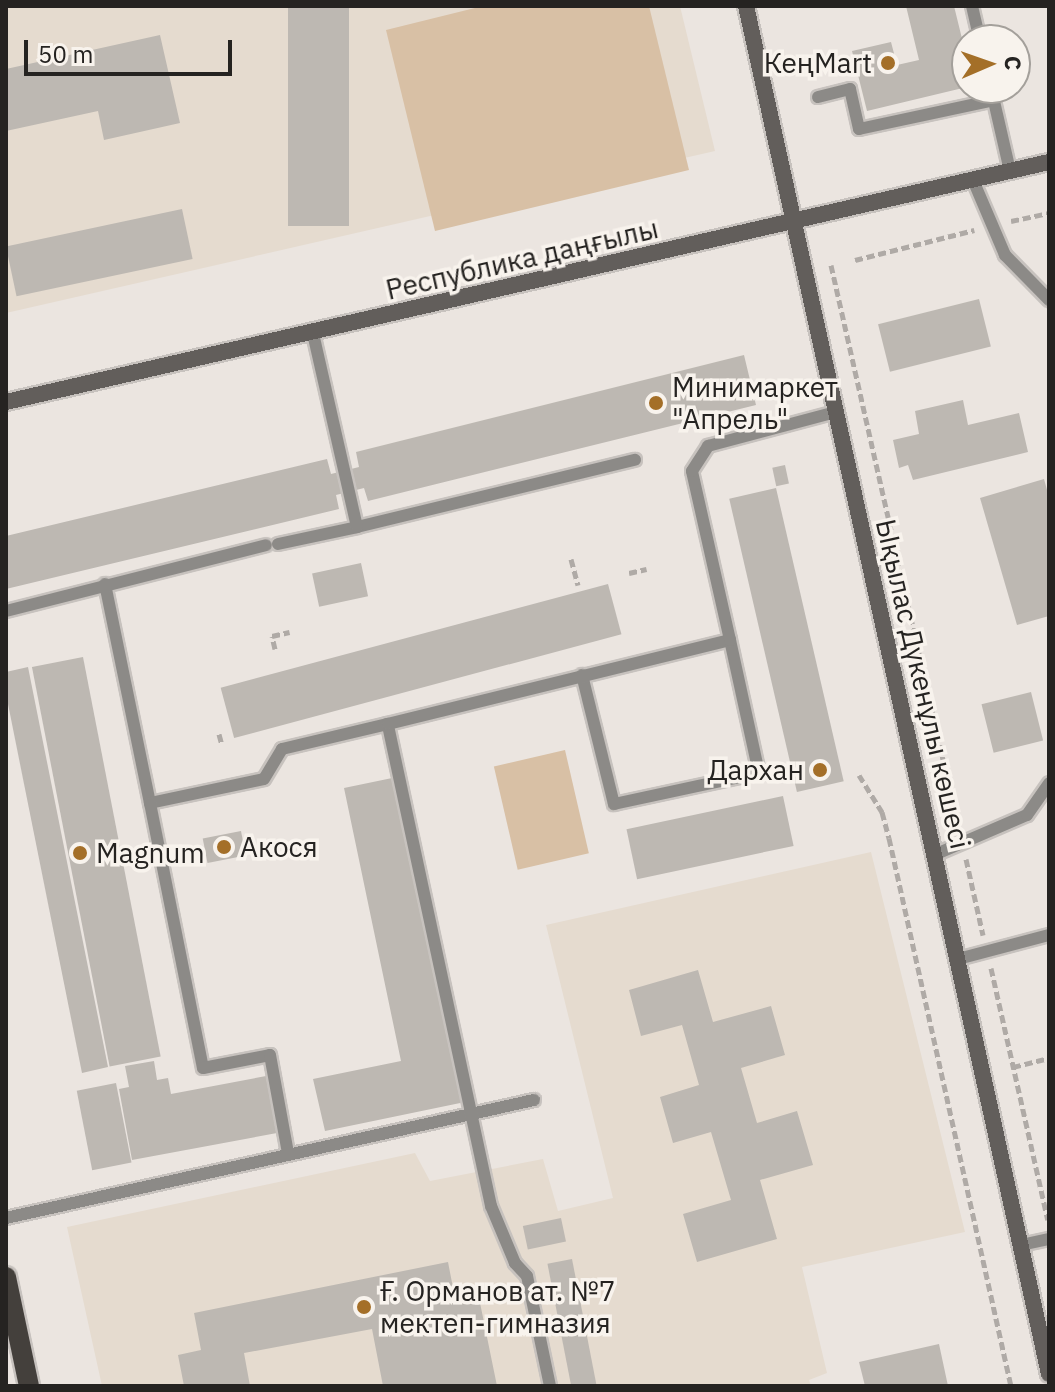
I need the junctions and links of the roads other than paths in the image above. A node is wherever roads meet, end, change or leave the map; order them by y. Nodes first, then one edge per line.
1 (746, 6) edge
2 (818, 97) dead end
3 (954, 104) edge
4 (994, 104) edge
5 (1049, 162) edge
6 (1010, 171) junction
7 (973, 180) junction
8 (794, 224) junction
9 (1049, 300) edge
10 (313, 333) junction
11 (6, 402) edge
12 (836, 412) junction
13 (635, 460) dead end
14 (357, 527) junction
15 (105, 584) junction
16 (6, 611) edge
17 (730, 640) junction
18 (582, 675) junction
19 (388, 724) junction
20 (1049, 783) edge
21 (150, 803) junction
22 (934, 855) junction
23 (1049, 935) edge
24 (958, 959) junction
25 (534, 1100) dead end
26 (472, 1115) junction
27 (288, 1153) junction
28 (6, 1218) edge
29 (1049, 1239) edge
30 (1021, 1245) junction
31 (6, 1277) edge
32 (1049, 1374) edge
33 (29, 1386) edge
34 (550, 1386) edge

1 - 8 street, Ықылас Дүкенұлы көшесі
2 - 3 lane
4 - 6 lane
5 - 6 street, Республика даңғылы
6 - 7 street, Республика даңғылы
7 - 8 street, Республика даңғылы
7 - 9 lane
8 - 10 street, Республика даңғылы
8 - 12 street, Ықылас Дүкенұлы көшесі
10 - 11 street, Республика даңғылы
10 - 14 lane
12 - 17 lane
12 - 22 street, Ықылас Дүкенұлы көшесі
13 - 14 lane
14 - 15 lane
15 - 16 lane
15 - 21 lane
17 - 18 lane
17 - 18 lane
18 - 19 lane
19 - 21 lane
19 - 26 lane
20 - 22 lane
21 - 27 lane
22 - 24 street, Ықылас Дүкенұлы көшесі
23 - 24 lane
24 - 30 street, Ықылас Дүкенұлы көшесі
25 - 26 lane
26 - 27 lane
26 - 34 lane
27 - 28 lane
29 - 30 lane
30 - 32 street, Ықылас Дүкенұлы көшесі
31 - 33 main road

